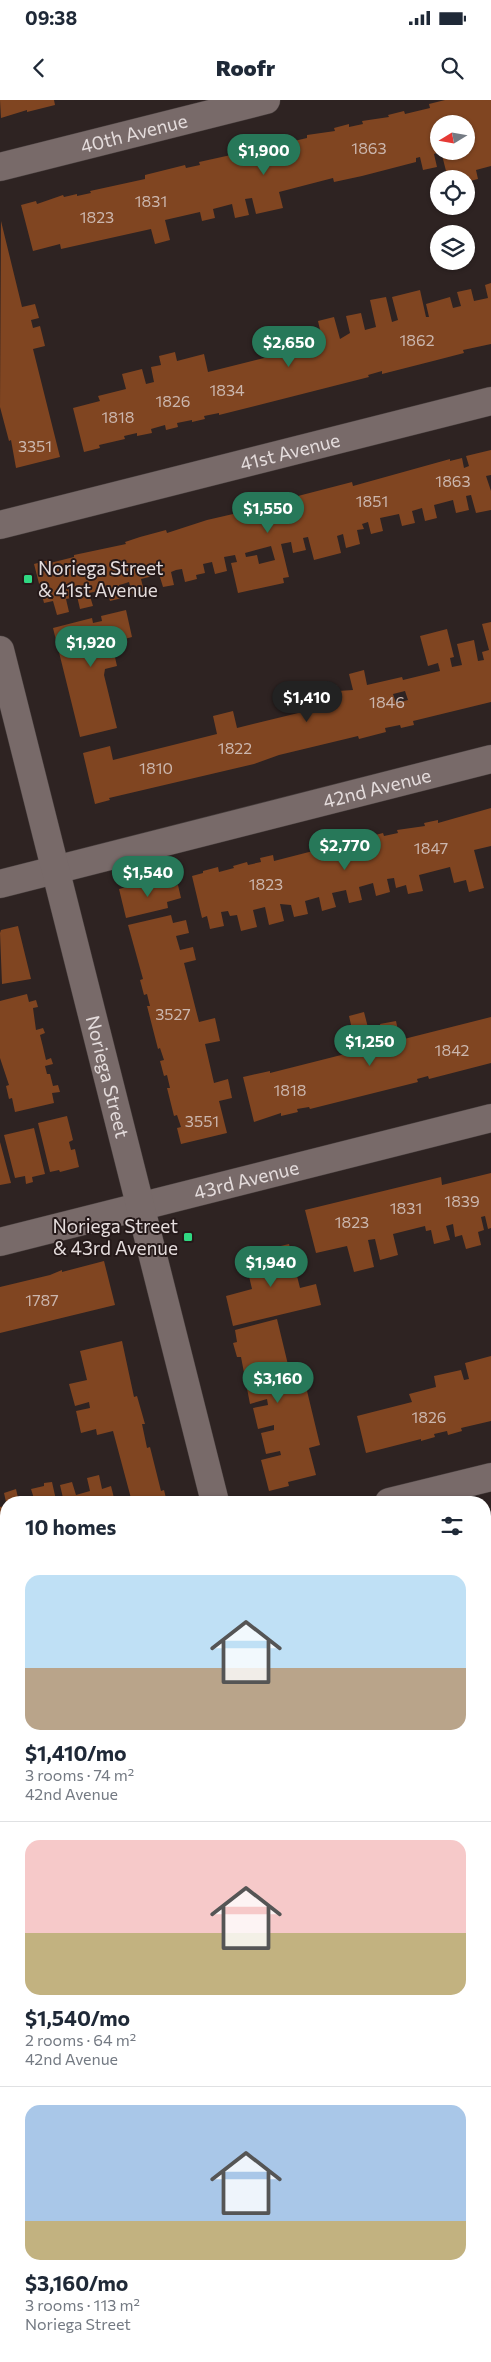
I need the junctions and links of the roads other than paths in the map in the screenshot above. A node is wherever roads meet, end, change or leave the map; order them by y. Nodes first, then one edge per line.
1 (266, 100) edge
2 (0, 167) edge
3 (491, 401) edge
4 (0, 525) edge
5 (0, 650) edge
6 (491, 759) edge
7 (56, 870) junction
8 (0, 884) edge
9 (491, 1118) edge
10 (140, 1206) junction
11 (0, 1242) edge
12 (491, 1477) edge
13 (213, 1496) edge
14 (413, 1496) edge

1 - 2 street, 40th Avenue
3 - 4 street, 41st Avenue
5 - 7 street, Noriega Street
6 - 7 street, 42nd Avenue
7 - 8 street, 42nd Avenue
7 - 10 street, Noriega Street
9 - 10 street, 43rd Avenue
10 - 11 street, 43rd Avenue
10 - 13 street, Noriega Street
12 - 14 street

